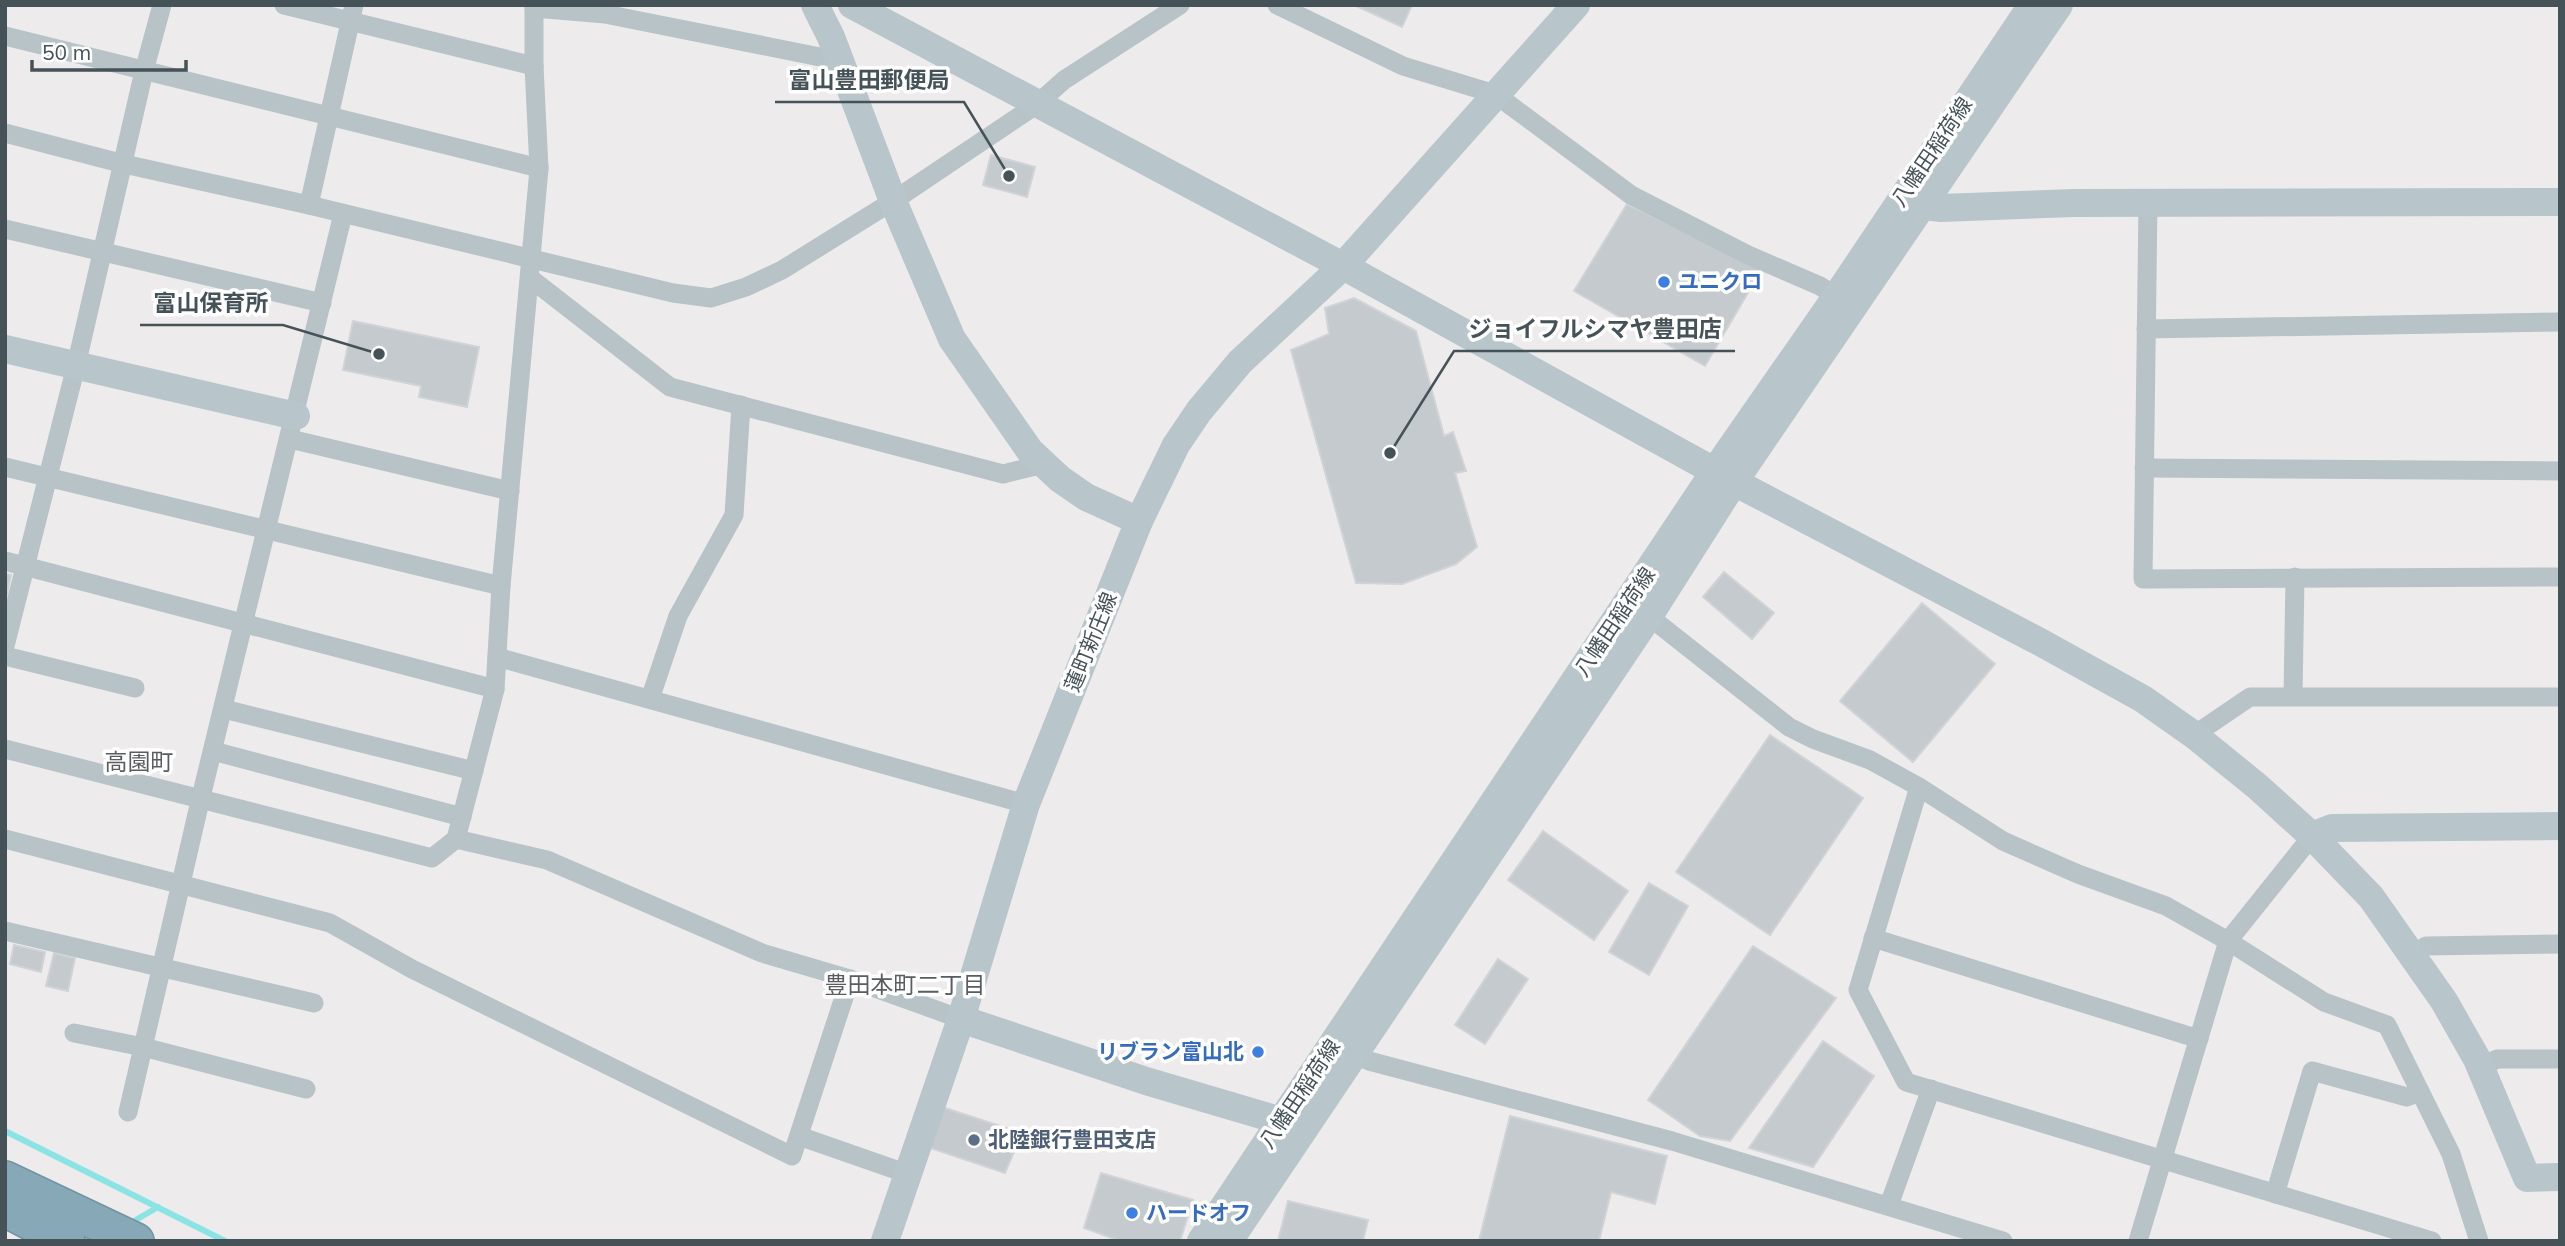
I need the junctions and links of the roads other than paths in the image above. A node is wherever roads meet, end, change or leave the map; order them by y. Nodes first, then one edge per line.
1 (162, 5) edge
2 (284, 5) edge
3 (816, 5) edge
4 (852, 5) edge
5 (1180, 5) edge
6 (1277, 5) edge
7 (1576, 5) edge
8 (2032, 5) edge
9 (2059, 5) edge
10 (534, 6) edge
11 (353, 13) edge
12 (5, 36) edge
13 (840, 61) junction
14 (534, 66) junction
15 (144, 71) junction
16 (1495, 94) junction
17 (1036, 105) junction
18 (329, 117) junction
19 (5, 134) edge
20 (124, 164) junction
21 (539, 168) junction
22 (893, 201) junction
23 (1913, 202) junction
24 (2560, 202) edge
25 (2148, 204) junction
26 (309, 205) junction
27 (343, 214) junction
28 (5, 229) edge
29 (103, 253) junction
30 (1343, 267) junction
31 (531, 269) junction
32 (322, 303) junction
33 (1845, 303) junction
34 (2560, 322) edge
35 (2146, 329) junction
36 (5, 349) edge
37 (76, 366) junction
38 (741, 405) junction
39 (293, 428) junction
40 (1044, 464) junction
41 (5, 467) edge
42 (2144, 468) junction
43 (2560, 471) edge
44 (48, 477) junction
45 (1724, 477) junction
46 (510, 491) junction
47 (1139, 521) junction
48 (268, 530) junction
49 (5, 561) edge
50 (26, 566) junction
51 (2560, 577) edge
52 (2294, 578) junction
53 (501, 586) junction
54 (1639, 608) junction
55 (245, 624) junction
56 (5, 646) edge
57 (5, 656) edge
58 (497, 657) junction
59 (135, 688) dead end
60 (495, 689) junction
61 (2293, 696) junction
62 (2560, 697) edge
63 (650, 699) junction
64 (223, 709) junction
65 (2194, 735) junction
66 (5, 749) edge
67 (213, 751) junction
68 (474, 771) junction
69 (1919, 787) junction
70 (201, 797) junction
71 (1026, 804) junction
72 (462, 817) junction
73 (2560, 826) edge
74 (2312, 836) junction
75 (5, 839) edge
76 (456, 839) junction
77 (181, 883) junction
78 (5, 931) edge
79 (1873, 938) junction
80 (2228, 941) junction
81 (2560, 944) edge
82 (2412, 956) junction
83 (162, 966) junction
84 (850, 979) junction
85 (314, 1003) dead end
86 (961, 1019) junction
87 (74, 1033) dead end
88 (2199, 1039) junction
89 (143, 1048) junction
90 (1342, 1051) junction
91 (2560, 1059) edge
92 (2481, 1067) junction
93 (306, 1088) dead end
94 (1931, 1089) junction
95 (2420, 1092) junction
96 (128, 1112) dead end
97 (1291, 1128) junction
98 (799, 1136) junction
99 (2163, 1159) junction
100 (908, 1174) junction
101 (2560, 1178) edge
102 (5, 1179) edge
103 (2276, 1194) junction
104 (1889, 1205) junction
105 (5, 1209) edge
106 (892, 1235) edge
107 (67, 1241) edge
108 (136, 1241) edge
109 (1201, 1241) edge
110 (1229, 1241) edge
111 (2003, 1241) edge
112 (2138, 1241) edge
113 (2432, 1241) edge
114 (2479, 1241) edge

1 - 15 street
2 - 11 street
3 - 13 street
4 - 17 street
5 - 17 street
6 - 16 street
7 - 16 street, 蓮町新庄線
8 - 23 street, 八幡田稲荷線
9 - 23 street, 八幡田稲荷線
10 - 13 street
10 - 14 street
11 - 14 street
11 - 18 street
12 - 15 street
13 - 22 street
14 - 21 street
15 - 18 street
15 - 20 street
16 - 30 street, 蓮町新庄線
16 - 33 street
17 - 22 street
17 - 30 street
18 - 21 street
18 - 26 street
19 - 20 street
20 - 26 street
20 - 29 street
21 - 31 street
22 - 31 street
22 - 40 street
23 - 25 street
23 - 33 street, 八幡田稲荷線
24 - 25 street
25 - 35 street
26 - 27 street
27 - 31 street
27 - 32 street
28 - 29 street
29 - 32 street
29 - 37 street
30 - 45 street
30 - 47 street, 蓮町新庄線
31 - 38 street
31 - 46 street
32 - 39 street
33 - 45 street, 八幡田稲荷線
34 - 35 street
35 - 42 street
36 - 37 street
37 - 39 street
37 - 44 street
38 - 40 street
38 - 63 street
39 - 46 street
39 - 48 street
40 - 47 street
41 - 44 street
42 - 43 street
42 - 52 street
44 - 48 street
44 - 50 street
45 - 54 street, 八幡田稲荷線
45 - 65 street
46 - 53 street
47 - 71 street, 蓮町新庄線
48 - 53 street
48 - 55 street
49 - 50 street
50 - 55 street
50 - 56 street
51 - 52 street
52 - 61 street
53 - 58 street
54 - 69 street
54 - 90 street, 八幡田稲荷線
55 - 60 street
55 - 64 street
57 - 59 street
58 - 60 street
58 - 63 street
60 - 68 street
61 - 62 street
61 - 65 street
63 - 71 street
64 - 67 street
64 - 68 street
65 - 74 street
66 - 70 street
67 - 70 street
67 - 72 street
68 - 72 street
69 - 79 street
69 - 80 street
70 - 76 street
70 - 77 street
71 - 86 street, 蓮町新庄線
72 - 76 street
73 - 74 street
74 - 80 street
74 - 82 street
75 - 77 street
76 - 84 street
77 - 83 street
77 - 98 street
78 - 83 street
79 - 88 street
79 - 94 street
80 - 88 street
80 - 95 street
81 - 82 street
82 - 92 street
83 - 85 street
83 - 89 street
84 - 86 street
84 - 98 street
86 - 97 street
86 - 100 street, 蓮町新庄線
87 - 89 street
88 - 99 street
89 - 93 street
89 - 96 street
90 - 97 street, 八幡田稲荷線
90 - 104 street
91 - 92 street
92 - 101 street
94 - 99 street
94 - 104 street
95 - 103 street
95 - 114 street
97 - 109 street, 八幡田稲荷線
97 - 110 street, 八幡田稲荷線
98 - 100 street
99 - 103 street
99 - 112 street
100 - 106 street, 蓮町新庄線
102 - 108 highway
103 - 113 street
104 - 111 street
105 - 107 highway

